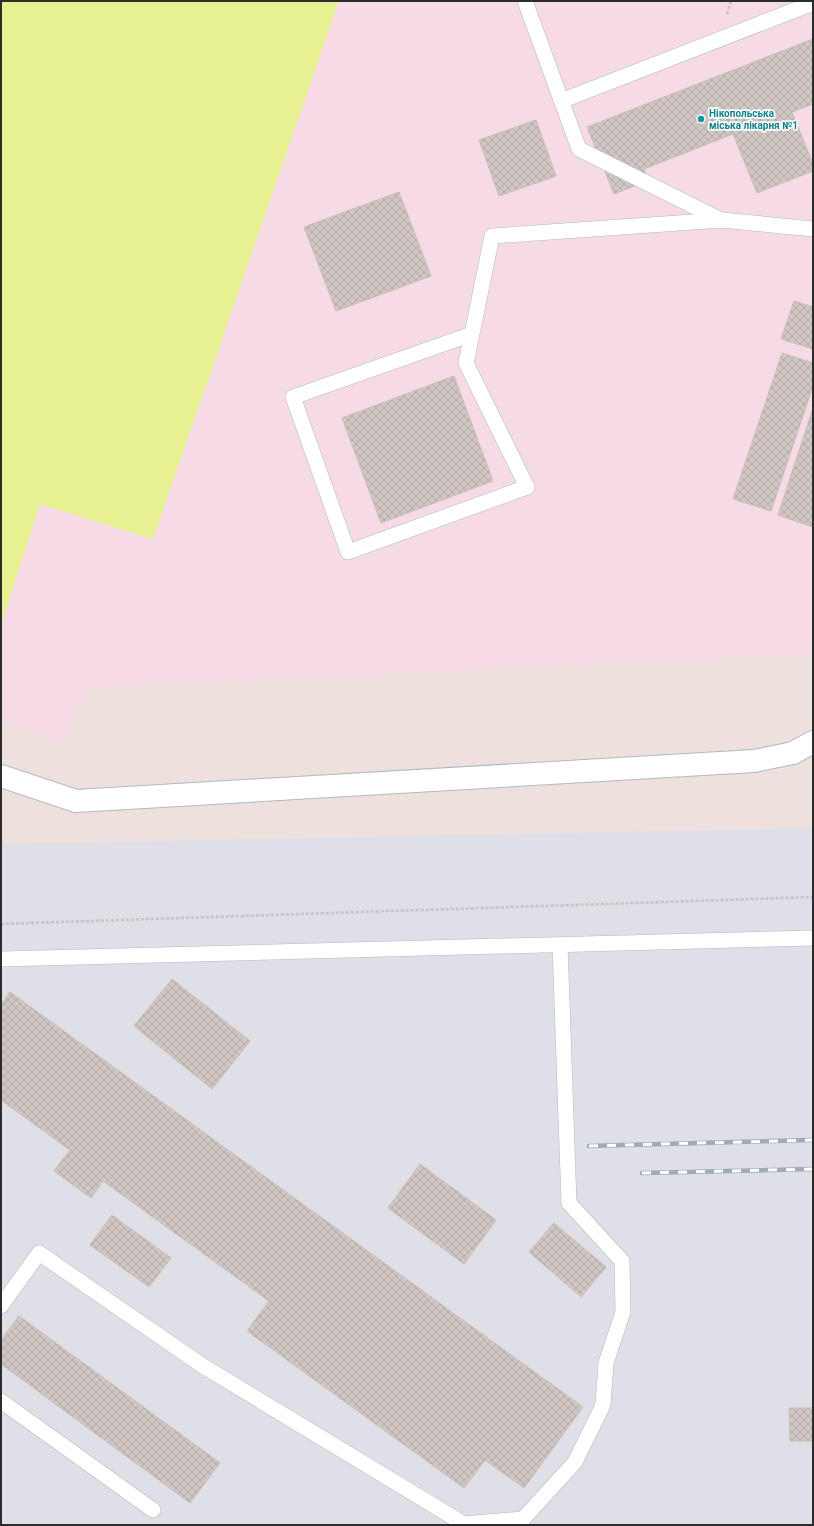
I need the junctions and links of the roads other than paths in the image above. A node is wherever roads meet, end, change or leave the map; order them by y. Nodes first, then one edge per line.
1 (525, 1) edge
2 (813, 3) edge
3 (561, 101) junction
4 (722, 220) junction
5 (813, 230) edge
6 (472, 334) junction
7 (813, 742) edge
8 (1, 776) edge
9 (1, 787) edge
10 (42, 790) junction
11 (813, 938) edge
12 (560, 945) junction
13 (1, 959) edge
14 (1, 1306) edge
15 (1, 1400) edge
16 (153, 1510) dead end

1 - 3 lane
2 - 3 lane
3 - 4 lane
4 - 5 lane
4 - 6 lane
6 - 6 lane
7 - 10 street
8 - 10 street
9 - 10 lane
11 - 12 lane
12 - 13 lane
12 - 14 lane
15 - 16 lane

